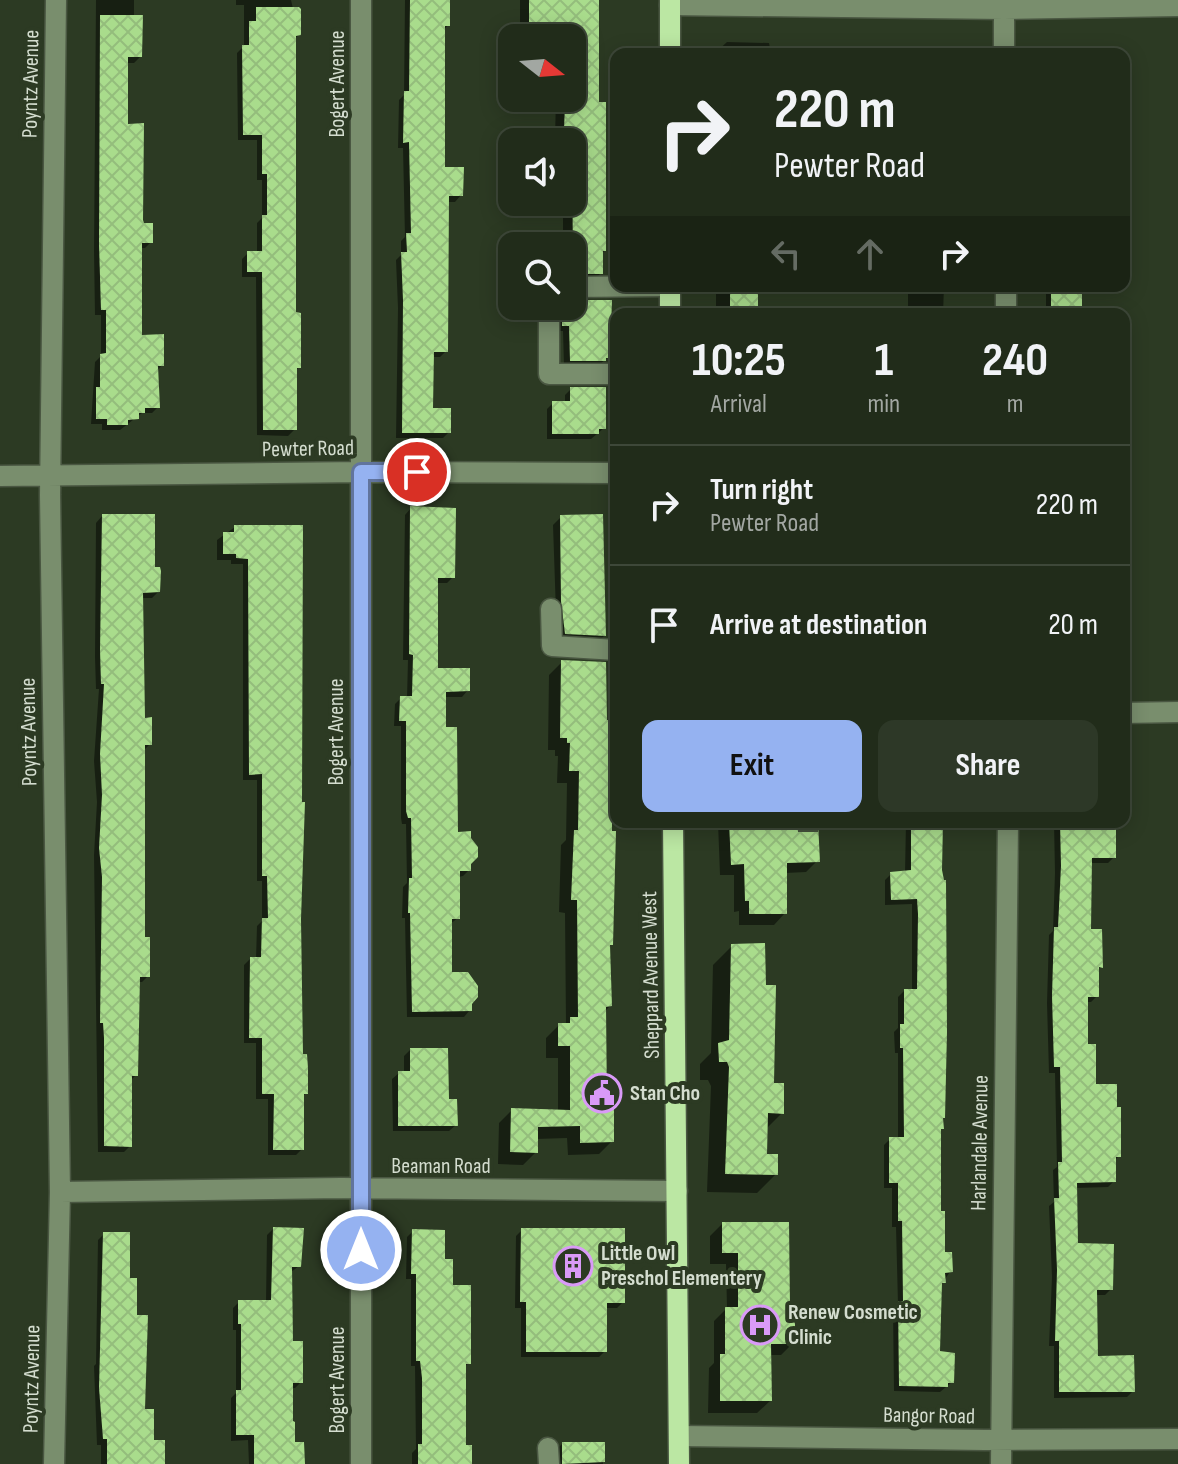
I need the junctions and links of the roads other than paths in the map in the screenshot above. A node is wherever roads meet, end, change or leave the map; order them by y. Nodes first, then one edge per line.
1 (56, 0) edge
2 (361, 0) edge
3 (670, 2) edge
4 (1004, 5) edge
5 (1178, 6) edge
6 (670, 48) edge
7 (1004, 48) edge
8 (586, 287) edge
9 (610, 287) edge
10 (549, 320) edge
11 (610, 374) edge
12 (361, 472) junction
13 (610, 473) edge
14 (51, 475) junction
15 (0, 476) edge
16 (551, 609) dead end
17 (610, 650) edge
18 (1178, 712) edge
19 (1130, 713) edge
20 (673, 828) edge
21 (1008, 828) edge
22 (361, 1189) junction
23 (677, 1191) junction
24 (60, 1192) junction
25 (680, 1436) junction
26 (1178, 1439) edge
27 (1001, 1440) junction
28 (54, 1464) edge
29 (361, 1464) edge
30 (679, 1464) edge
31 (1001, 1464) edge

1 - 14 street, Poyntz Avenue
2 - 12 street, Bogert Avenue
3 - 4 street
3 - 6 main road
4 - 5 street
4 - 7 street
8 - 9 street
10 - 11 street
12 - 13 street, Pewter Road
12 - 14 street, Pewter Road
12 - 22 street, Bogert Avenue
14 - 15 street, Pewter Road
14 - 24 street, Poyntz Avenue
16 - 17 street
18 - 19 street
20 - 23 main road, Sheppard Avenue West
21 - 27 street, Harlandale Avenue
22 - 23 street, Beaman Road
22 - 24 street, Beaman Road
22 - 29 street, Bogert Avenue
23 - 25 main road, Sheppard Avenue West
24 - 28 street, Poyntz Avenue
25 - 27 street, Bangor Road
25 - 30 main road, Sheppard Avenue West
26 - 27 street, Bangor Road
27 - 31 street, Harlandale Avenue

